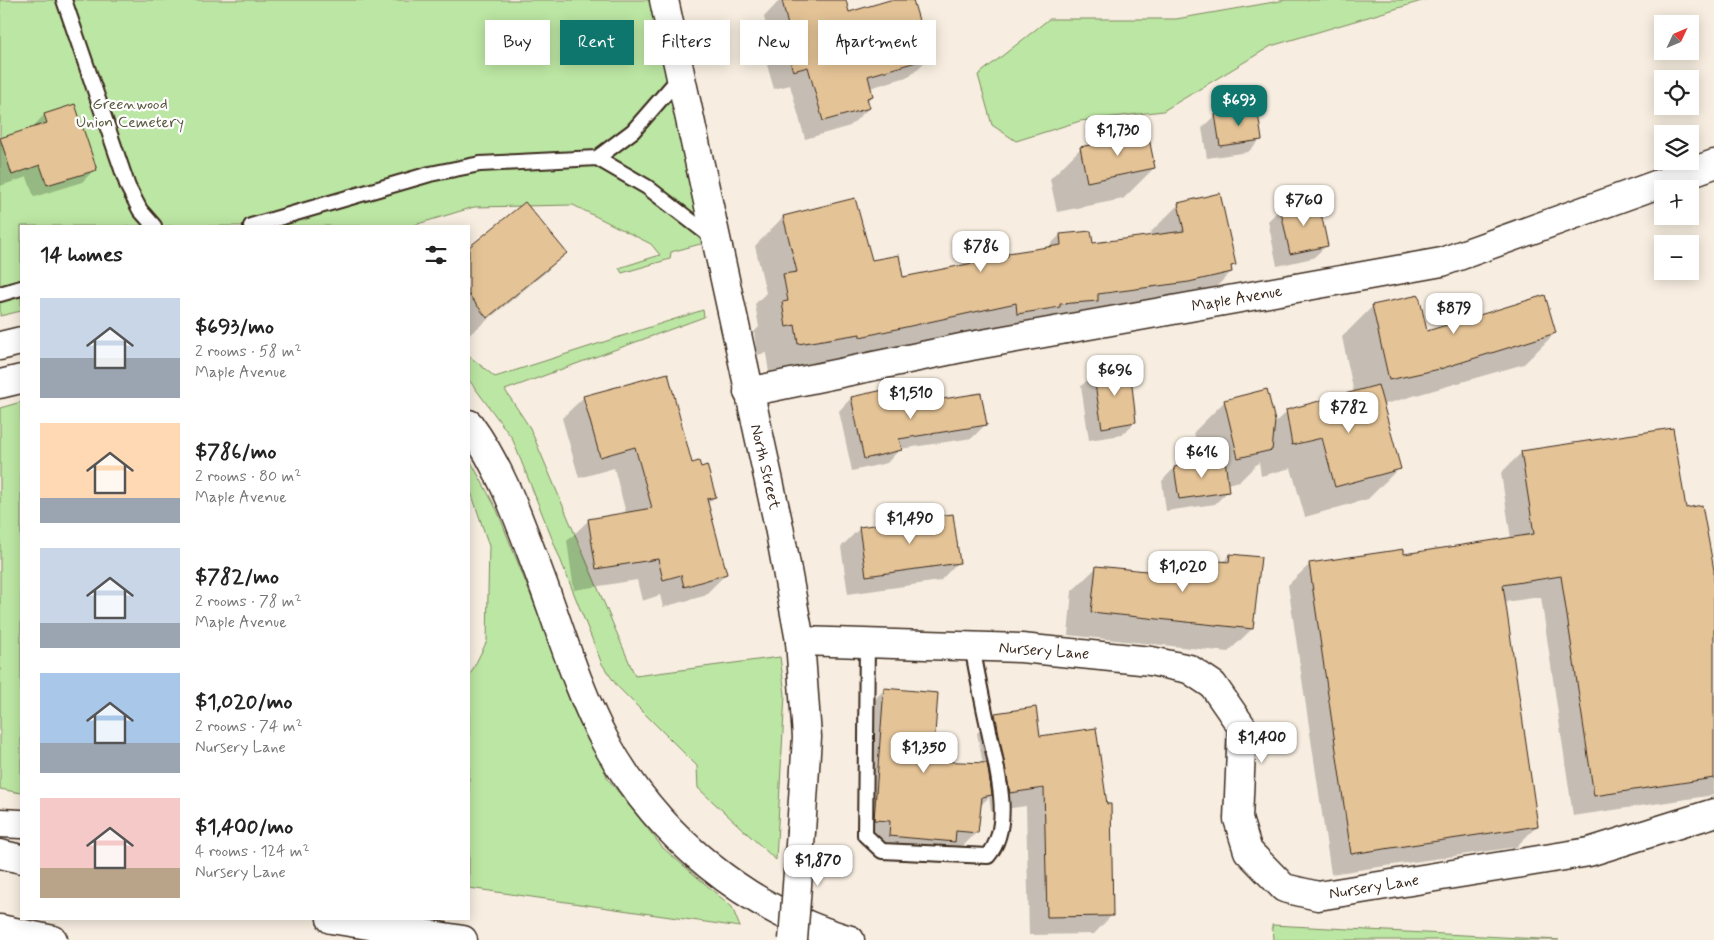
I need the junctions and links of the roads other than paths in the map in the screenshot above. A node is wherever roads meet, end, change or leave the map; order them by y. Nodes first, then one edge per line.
1 (64, 0) edge
2 (664, 0) edge
3 (680, 77) junction
4 (596, 158) junction
5 (1714, 164) edge
6 (153, 225) edge
7 (255, 225) edge
8 (715, 240) junction
9 (20, 288) edge
10 (0, 294) edge
11 (20, 341) edge
12 (0, 346) edge
13 (20, 379) edge
14 (0, 384) edge
15 (748, 392) junction
16 (470, 426) edge
17 (800, 641) junction
18 (867, 643) junction
19 (972, 646) junction
20 (1714, 813) edge
21 (0, 823) edge
22 (20, 824) edge
23 (0, 854) edge
24 (20, 859) edge
25 (337, 920) edge
26 (0, 929) edge
27 (53, 940) edge
28 (463, 940) edge
29 (793, 940) edge
30 (850, 940) edge

1 - 6 lane
2 - 3 main road, North Street
3 - 4 lane
3 - 8 main road, North Street
4 - 7 lane
4 - 8 lane
5 - 15 main road, Maple Avenue
8 - 15 main road, North Street
9 - 10 lane
11 - 12 main road
13 - 14 main road
15 - 17 main road, North Street
16 - 30 main road
17 - 18 main road, Nursery Lane
17 - 29 main road, North Street, bridge
18 - 19 main road, Nursery Lane
18 - 19 lane
19 - 20 main road, Nursery Lane
21 - 22 main road
23 - 24 main road
25 - 28 main road
26 - 27 main road

